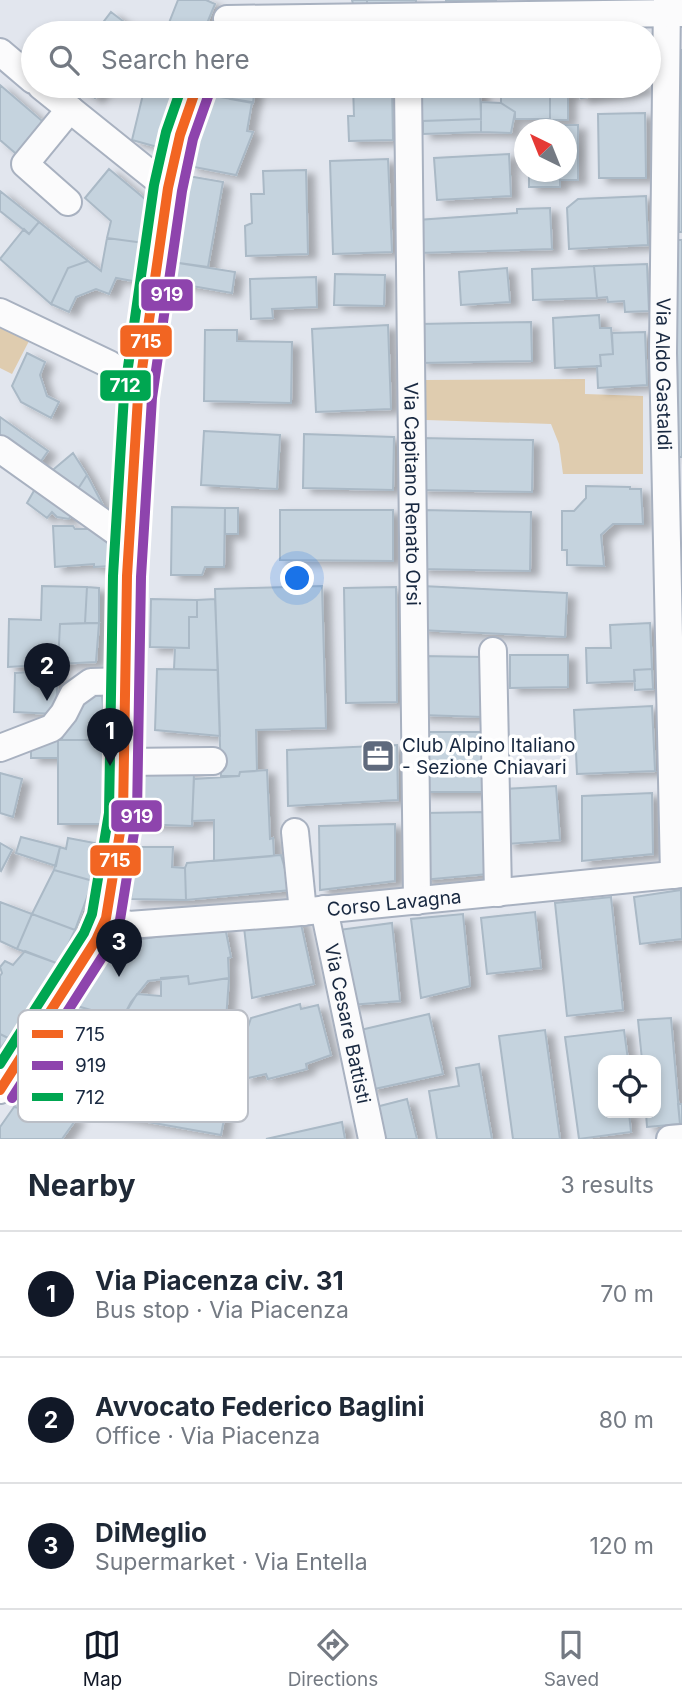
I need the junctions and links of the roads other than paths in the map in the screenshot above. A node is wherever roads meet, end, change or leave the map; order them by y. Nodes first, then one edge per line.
1 (672, 9) edge
2 (228, 17) edge
3 (308, 21) edge
4 (485, 21) edge
5 (0, 52) edge
6 (21, 70) edge
7 (56, 98) edge
8 (193, 98) edge
9 (408, 98) edge
10 (70, 109) junction
11 (168, 188) junction
12 (68, 202) dead end
13 (0, 312) edge
14 (141, 384) junction
15 (0, 449) edge
16 (129, 541) junction
17 (493, 650) dead end
18 (125, 681) junction
19 (0, 748) edge
20 (214, 761) dead end
21 (124, 762) junction
22 (295, 832) dead end
23 (678, 874) edge
24 (498, 892) junction
25 (417, 901) junction
26 (314, 910) junction
27 (106, 918) junction
28 (51, 1010) edge
29 (18, 1062) edge
30 (0, 1090) edge
31 (682, 1138) edge
32 (372, 1139) edge
33 (670, 1139) edge

1 - 4 street
1 - 23 street, Via Aldo Gastaldi
2 - 3 street
5 - 6 street
7 - 10 street
8 - 11 street
9 - 25 street, Via Capitano Renato Orsi
10 - 11 street
10 - 12 street
11 - 14 street
13 - 14 street
14 - 16 street
15 - 16 street
16 - 18 street
17 - 24 street
18 - 19 street
18 - 21 street
20 - 21 street
21 - 27 street
22 - 26 street, Via Cesare Battisti
23 - 24 street, Corso Lavagna
24 - 25 street, Corso Lavagna
25 - 26 street, Corso Lavagna
26 - 27 street, Corso Lavagna
26 - 32 street, Via Cesare Battisti
27 - 28 street
29 - 30 street
31 - 33 street

